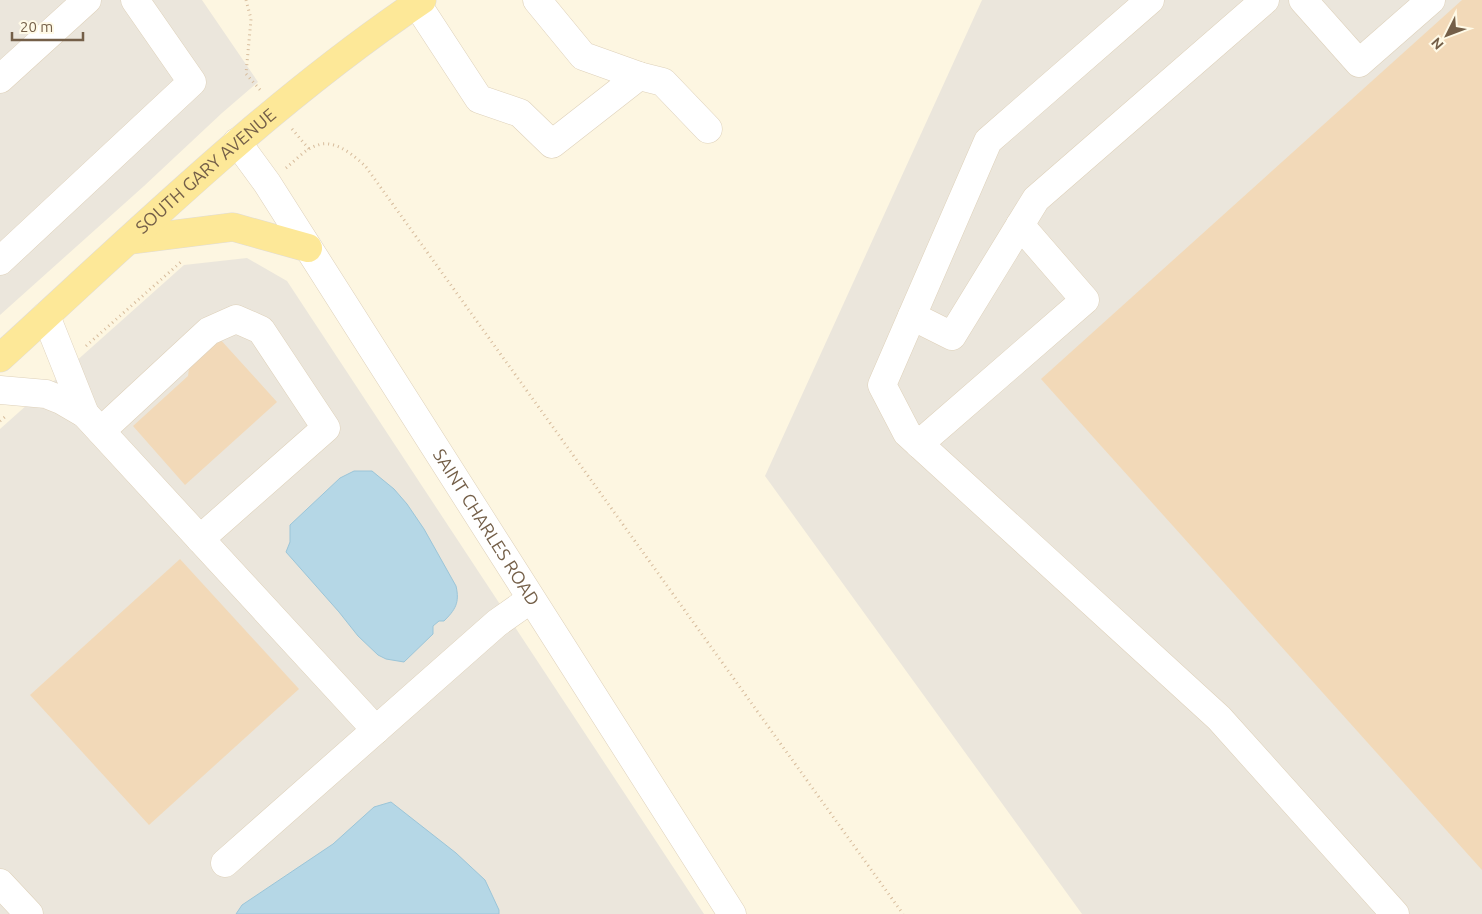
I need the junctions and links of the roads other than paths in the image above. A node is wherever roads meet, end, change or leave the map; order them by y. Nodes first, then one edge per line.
1 (87, 0) edge
2 (135, 0) edge
3 (537, 0) edge
4 (1150, 0) edge
5 (1265, 0) edge
6 (1303, 0) edge
7 (1431, 0) edge
8 (419, 2) edge
9 (639, 76) junction
10 (0, 79) edge
11 (708, 129) dead end
12 (237, 142) junction
13 (1020, 225) junction
14 (130, 240) junction
15 (308, 248) junction
16 (0, 261) edge
17 (46, 316) junction
18 (912, 316) junction
19 (2, 351) edge
20 (0, 390) edge
21 (93, 422) junction
22 (919, 444) junction
23 (200, 539) junction
24 (531, 599) junction
25 (376, 730) junction
26 (225, 864) dead end
27 (0, 882) edge
28 (29, 914) edge
29 (732, 914) edge
30 (1395, 914) edge

1 - 10 street
2 - 16 street
3 - 9 street
4 - 18 street
5 - 13 street
6 - 7 street
8 - 9 street
8 - 12 main road, SOUTH GARY AVENUE
9 - 11 street
12 - 14 main road, SOUTH GARY AVENUE
12 - 15 street, SAINT CHARLES ROAD
13 - 18 street
13 - 22 street
14 - 15 main road
14 - 17 main road, SOUTH GARY AVENUE
15 - 24 street, SAINT CHARLES ROAD
17 - 19 main road, SOUTH GARY AVENUE
17 - 21 street
18 - 22 street
20 - 21 street
21 - 23 street
21 - 23 street
22 - 30 street
23 - 25 street
24 - 25 street
24 - 29 street, SAINT CHARLES ROAD
25 - 26 street
27 - 28 street

